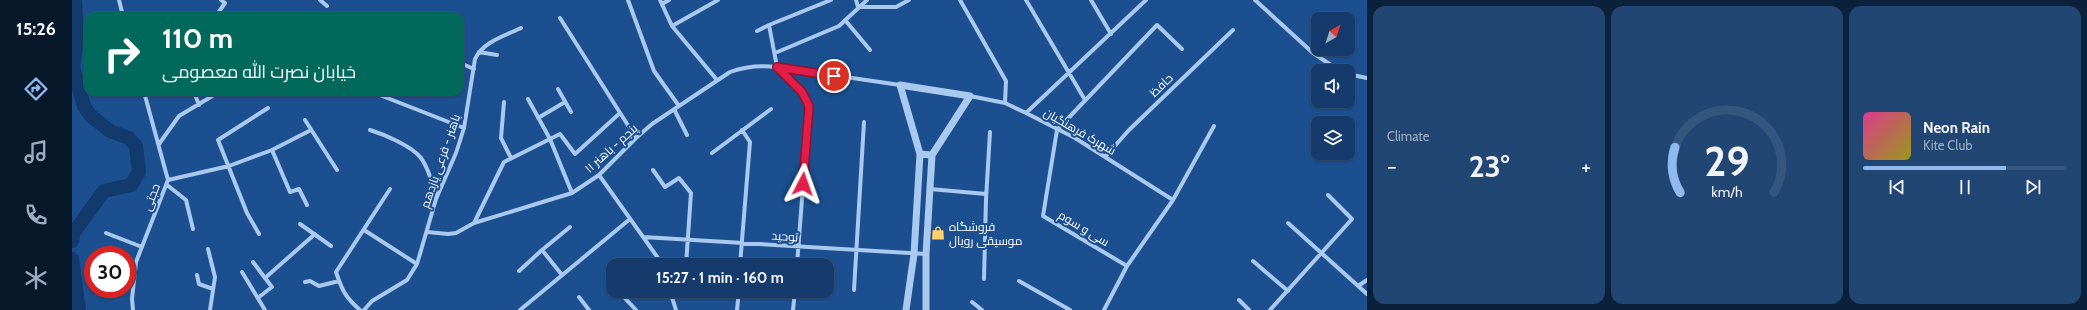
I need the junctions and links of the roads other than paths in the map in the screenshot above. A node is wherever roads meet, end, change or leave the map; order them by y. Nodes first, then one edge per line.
1 (120, 0) edge
2 (221, 0) edge
3 (320, 0) edge
4 (628, 0) edge
5 (669, 0) edge
6 (718, 0) edge
7 (831, 0) edge
8 (856, 0) edge
9 (867, 0) edge
10 (909, 0) edge
11 (960, 0) edge
12 (1026, 0) edge
13 (1090, 0) edge
14 (1146, 0) edge
15 (1255, 0) edge
16 (661, 2) edge
17 (327, 6) dead end
18 (858, 7) junction
19 (122, 12) edge
20 (219, 12) edge
21 (560, 18) dead end
22 (845, 20) junction
23 (770, 25) junction
24 (672, 26) junction
25 (521, 28) dead end
26 (1233, 30) dead end
27 (757, 31) dead end
28 (1111, 34) junction
29 (1182, 49) dead end
30 (870, 50) dead end
31 (479, 52) junction
32 (775, 53) junction
33 (497, 55) dead end
34 (1330, 64) edge
35 (464, 65) edge
36 (777, 67) junction
37 (474, 69) junction
38 (1068, 73) junction
39 (1355, 75) edge
40 (1367, 78) edge
41 (717, 80) junction
42 (900, 85) junction
43 (558, 89) dead end
44 (145, 96) edge
45 (196, 96) edge
46 (212, 96) edge
47 (382, 96) edge
48 (970, 96) junction
49 (528, 99) dead end
50 (1085, 100) junction
51 (504, 102) dead end
52 (565, 102) junction
53 (1005, 103) junction
54 (199, 104) junction
55 (679, 106) junction
56 (268, 108) dead end
57 (674, 109) junction
58 (771, 109) dead end
59 (571, 112) dead end
60 (620, 112) junction
61 (1026, 113) junction
62 (538, 118) junction
63 (305, 120) dead end
64 (864, 122) dead end
65 (1214, 126) dead end
66 (464, 128) junction
67 (311, 130) junction
68 (370, 130) dead end
69 (742, 130) junction
70 (1057, 130) junction
71 (990, 132) dead end
72 (687, 135) dead end
73 (636, 138) junction
74 (550, 139) junction
75 (159, 144) junction
76 (272, 150) junction
77 (712, 152) dead end
78 (920, 154) junction
79 (932, 155) junction
80 (1105, 157) junction
81 (511, 158) junction
82 (229, 166) junction
83 (337, 170) dead end
84 (653, 170) dead end
85 (599, 175) junction
86 (168, 180) junction
87 (167, 185) junction
88 (930, 189) junction
89 (390, 190) dead end
90 (572, 193) junction
91 (986, 194) junction
92 (1328, 195) dead end
93 (436, 199) junction
94 (1173, 200) junction
95 (307, 205) dead end
96 (630, 219) junction
97 (474, 223) junction
98 (1288, 223) dead end
99 (300, 224) dead end
100 (570, 227) dead end
101 (193, 229) dead end
102 (364, 230) junction
103 (427, 232) junction
104 (106, 233) dead end
105 (259, 234) dead end
106 (315, 234) junction
107 (643, 237) junction
108 (688, 239) junction
109 (742, 243) junction
110 (331, 246) dead end
111 (798, 246) junction
112 (142, 247) junction
113 (208, 249) dead end
114 (542, 250) junction
115 (856, 250) junction
116 (914, 254) junction
117 (926, 254) junction
118 (1322, 254) junction
119 (658, 258) edge
120 (687, 258) edge
121 (741, 258) edge
122 (797, 258) edge
123 (1253, 261) dead end
124 (253, 262) dead end
125 (417, 264) junction
126 (1127, 266) junction
127 (519, 271) dead end
128 (242, 272) dead end
129 (197, 275) dead end
130 (562, 275) junction
131 (265, 278) junction
132 (984, 279) dead end
133 (1367, 280) edge
134 (339, 281) junction
135 (1019, 281) dead end
136 (305, 282) dead end
137 (1358, 286) junction
138 (213, 289) junction
139 (854, 290) dead end
140 (1288, 291) junction
141 (1367, 294) edge
142 (579, 297) dead end
143 (259, 298) junction
144 (625, 298) edge
145 (672, 298) edge
146 (738, 298) edge
147 (795, 298) edge
148 (1239, 300) dead end
149 (972, 302) dead end
150 (133, 310) edge
151 (210, 310) edge
152 (265, 310) edge
153 (360, 310) edge
154 (364, 310) edge
155 (520, 310) edge
156 (589, 310) edge
157 (636, 310) edge
158 (676, 310) edge
159 (737, 310) edge
160 (794, 310) edge
161 (906, 310) edge
162 (926, 310) edge
163 (982, 310) edge
164 (1070, 310) edge
165 (1104, 310) edge
166 (1249, 310) edge
167 (1270, 310) edge

1 - 19 street
2 - 20 street
3 - 17 street
4 - 55 street
5 - 16 street
6 - 24 street
7 - 23 street
8 - 18 street
9 - 18 street
10 - 18 street
11 - 53 street
12 - 38 street
13 - 28 street
14 - 28 street
15 - 34 street
16 - 24 street
18 - 22 street
21 - 60 street
22 - 30 street
22 - 32 street
23 - 27 street
23 - 32 street
24 - 41 street
25 - 31 street
26 - 80 street, حافظ
28 - 38 street
29 - 50 street
31 - 33 street
31 - 37 street, باهنر - فرعی یازدهم
32 - 36 street
35 - 37 street
36 - 41 street, پنجم - باهنر ۱۱
36 - 42 street, پنجم - باهنر ۱۱
36 - 111 street
37 - 66 street, باهنر - فرعی یازدهم
38 - 50 street
38 - 61 street
39 - 40 street
41 - 55 street, پنجم - باهنر ۱۱
42 - 48 street
42 - 78 street
43 - 52 street
44 - 75 street, حجتی
45 - 54 street
46 - 54 street
47 - 66 street
48 - 53 street, شهرک فرهنگیان
48 - 79 street
49 - 62 street
50 - 70 street
51 - 81 street
52 - 59 street
52 - 62 street
53 - 61 street, شهرک فرهنگیان
54 - 75 street
55 - 57 street, پنجم - باهنر ۱۱
56 - 82 street
57 - 72 street
57 - 73 street, پنجم - باهنر ۱۱
58 - 69 street
60 - 73 street
60 - 74 street
61 - 70 street, شهرک فرهنگیان
62 - 74 street
63 - 67 street
64 - 115 street
65 - 94 street
66 - 93 street, باهنر - فرعی یازدهم
67 - 76 street
67 - 83 street
68 - 93 street
69 - 77 street
69 - 109 street
70 - 80 street, شهرک فرهنگیان
70 - 126 street, سی و سوم
71 - 91 street
73 - 85 street, پنجم - باهنر ۱۱
74 - 81 street
74 - 90 street
75 - 86 street, حجتی
76 - 82 street
76 - 95 street
78 - 79 street
78 - 116 street
79 - 88 street
80 - 94 street, شهرک فرهنگیان
81 - 97 street
82 - 86 street
82 - 105 street
84 - 108 street
85 - 90 street, پنجم - باهنر ۱۱
85 - 96 street
86 - 87 street, حجتی
87 - 101 street
87 - 112 street, حجتی
88 - 91 street
88 - 117 street
89 - 102 street
90 - 97 street, پنجم - باهنر ۱۱
91 - 132 street
92 - 118 street
93 - 103 street, باهنر - فرعی یازدهم
94 - 126 street
96 - 107 street
96 - 130 street
97 - 103 street, پنجم - باهنر ۱۱
98 - 118 street
99 - 106 street
100 - 114 street
102 - 125 street
102 - 134 street
103 - 125 street, باهنر - فرعی یازدهم
104 - 112 street
106 - 110 street
106 - 131 street
107 - 108 street, توحید
107 - 119 street
108 - 109 street, توحید
108 - 120 street
109 - 111 street, توحید
109 - 121 street
111 - 115 street, توحید
111 - 122 street
112 - 150 street, حجتی
113 - 138 street
114 - 127 street
114 - 130 street
115 - 116 street, توحید
115 - 139 street
116 - 117 street, توحید
116 - 161 street
117 - 162 street
118 - 137 street
118 - 140 street
123 - 140 street
124 - 131 street
125 - 154 street, باهنر - فرعی یازدهم
126 - 165 street
128 - 143 street
129 - 138 street
130 - 155 street
131 - 143 street
133 - 137 street
134 - 136 street
134 - 153 street
135 - 164 street
137 - 141 street
138 - 151 street
140 - 167 street
142 - 156 street
143 - 152 street
144 - 157 street
145 - 158 street
146 - 159 street
147 - 160 street
148 - 166 street
149 - 163 street

